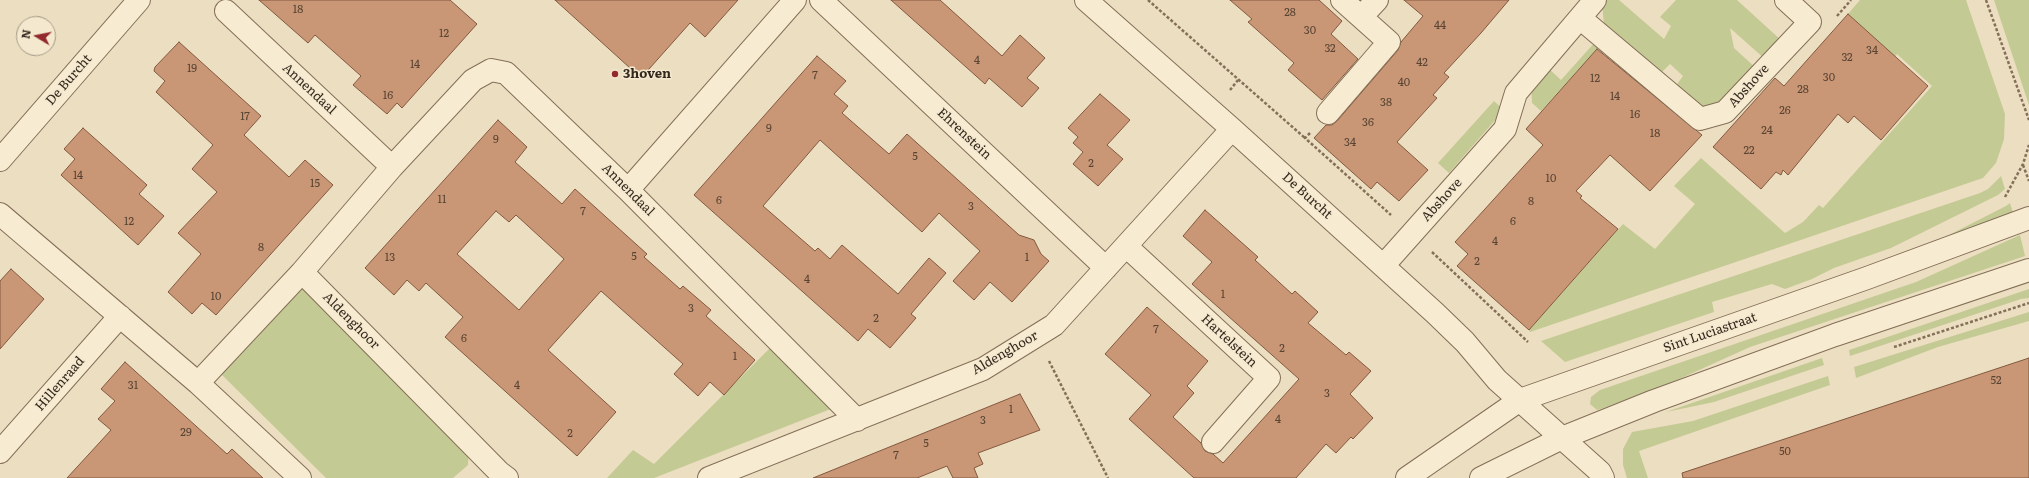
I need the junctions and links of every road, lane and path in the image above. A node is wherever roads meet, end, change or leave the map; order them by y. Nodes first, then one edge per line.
1 (139, 0) edge
2 (795, 0) edge
3 (821, 0) edge
4 (1086, 0) edge
5 (1148, 0) edge
6 (1342, 0) edge
7 (1377, 0) edge
8 (1595, 0) edge
9 (1786, 0) edge
10 (1986, 0) edge
11 (226, 12) dead end
12 (1362, 16) junction
13 (1580, 18) junction
14 (1328, 113) dead end
15 (2029, 120) edge
16 (1232, 129) junction
17 (1305, 138) dead end
18 (2029, 145) edge
19 (0, 160) edge
20 (392, 167) junction
21 (2029, 181) edge
22 (628, 190) junction
23 (0, 214) edge
24 (2029, 218) edge
25 (1126, 246) junction
26 (1383, 266) junction
27 (1106, 268) junction
28 (2029, 270) edge
29 (302, 272) junction
30 (120, 316) junction
31 (1036, 335) junction
32 (198, 383) junction
33 (1520, 400) junction
34 (857, 420) junction
35 (1562, 438) junction
36 (1213, 442) dead end
37 (0, 452) edge
38 (500, 476) edge
39 (300, 478) edge
40 (709, 478) edge
41 (1108, 478) edge
42 (1407, 478) edge
43 (1481, 478) edge
44 (1603, 478) edge

1 - 19 street, De Burcht
2 - 22 street
3 - 27 street, Ehrenstein
4 - 16 street, De Burcht
5 - 17 path
6 - 12 street
7 - 12 street
8 - 13 street, Abshove
9 - 13 street, Abshove
10 - 15 path
11 - 20 street, Annendaal
12 - 14 street
13 - 26 street, Abshove
16 - 25 street, Aldenghoor
16 - 26 street, De Burcht
18 - 21 path
20 - 22 street, Annendaal
20 - 29 street, Annendaal
22 - 34 street, Annendaal
23 - 30 street
24 - 33 street, Sint Luciastraat
25 - 27 street, Aldenghoor
25 - 36 street, Hartelstein
26 - 33 street, De Burcht
27 - 31 street, Aldenghoor
28 - 35 street
29 - 32 street
29 - 38 street, Aldenghoor
30 - 32 street
30 - 37 street, Hillenraad
31 - 34 street, Aldenghoor
31 - 41 path
32 - 39 street
33 - 35 street, De Burcht
33 - 42 street, Sint Luciastraat
34 - 40 street, Aldenghoor
35 - 43 street
35 - 44 street, De Burcht

